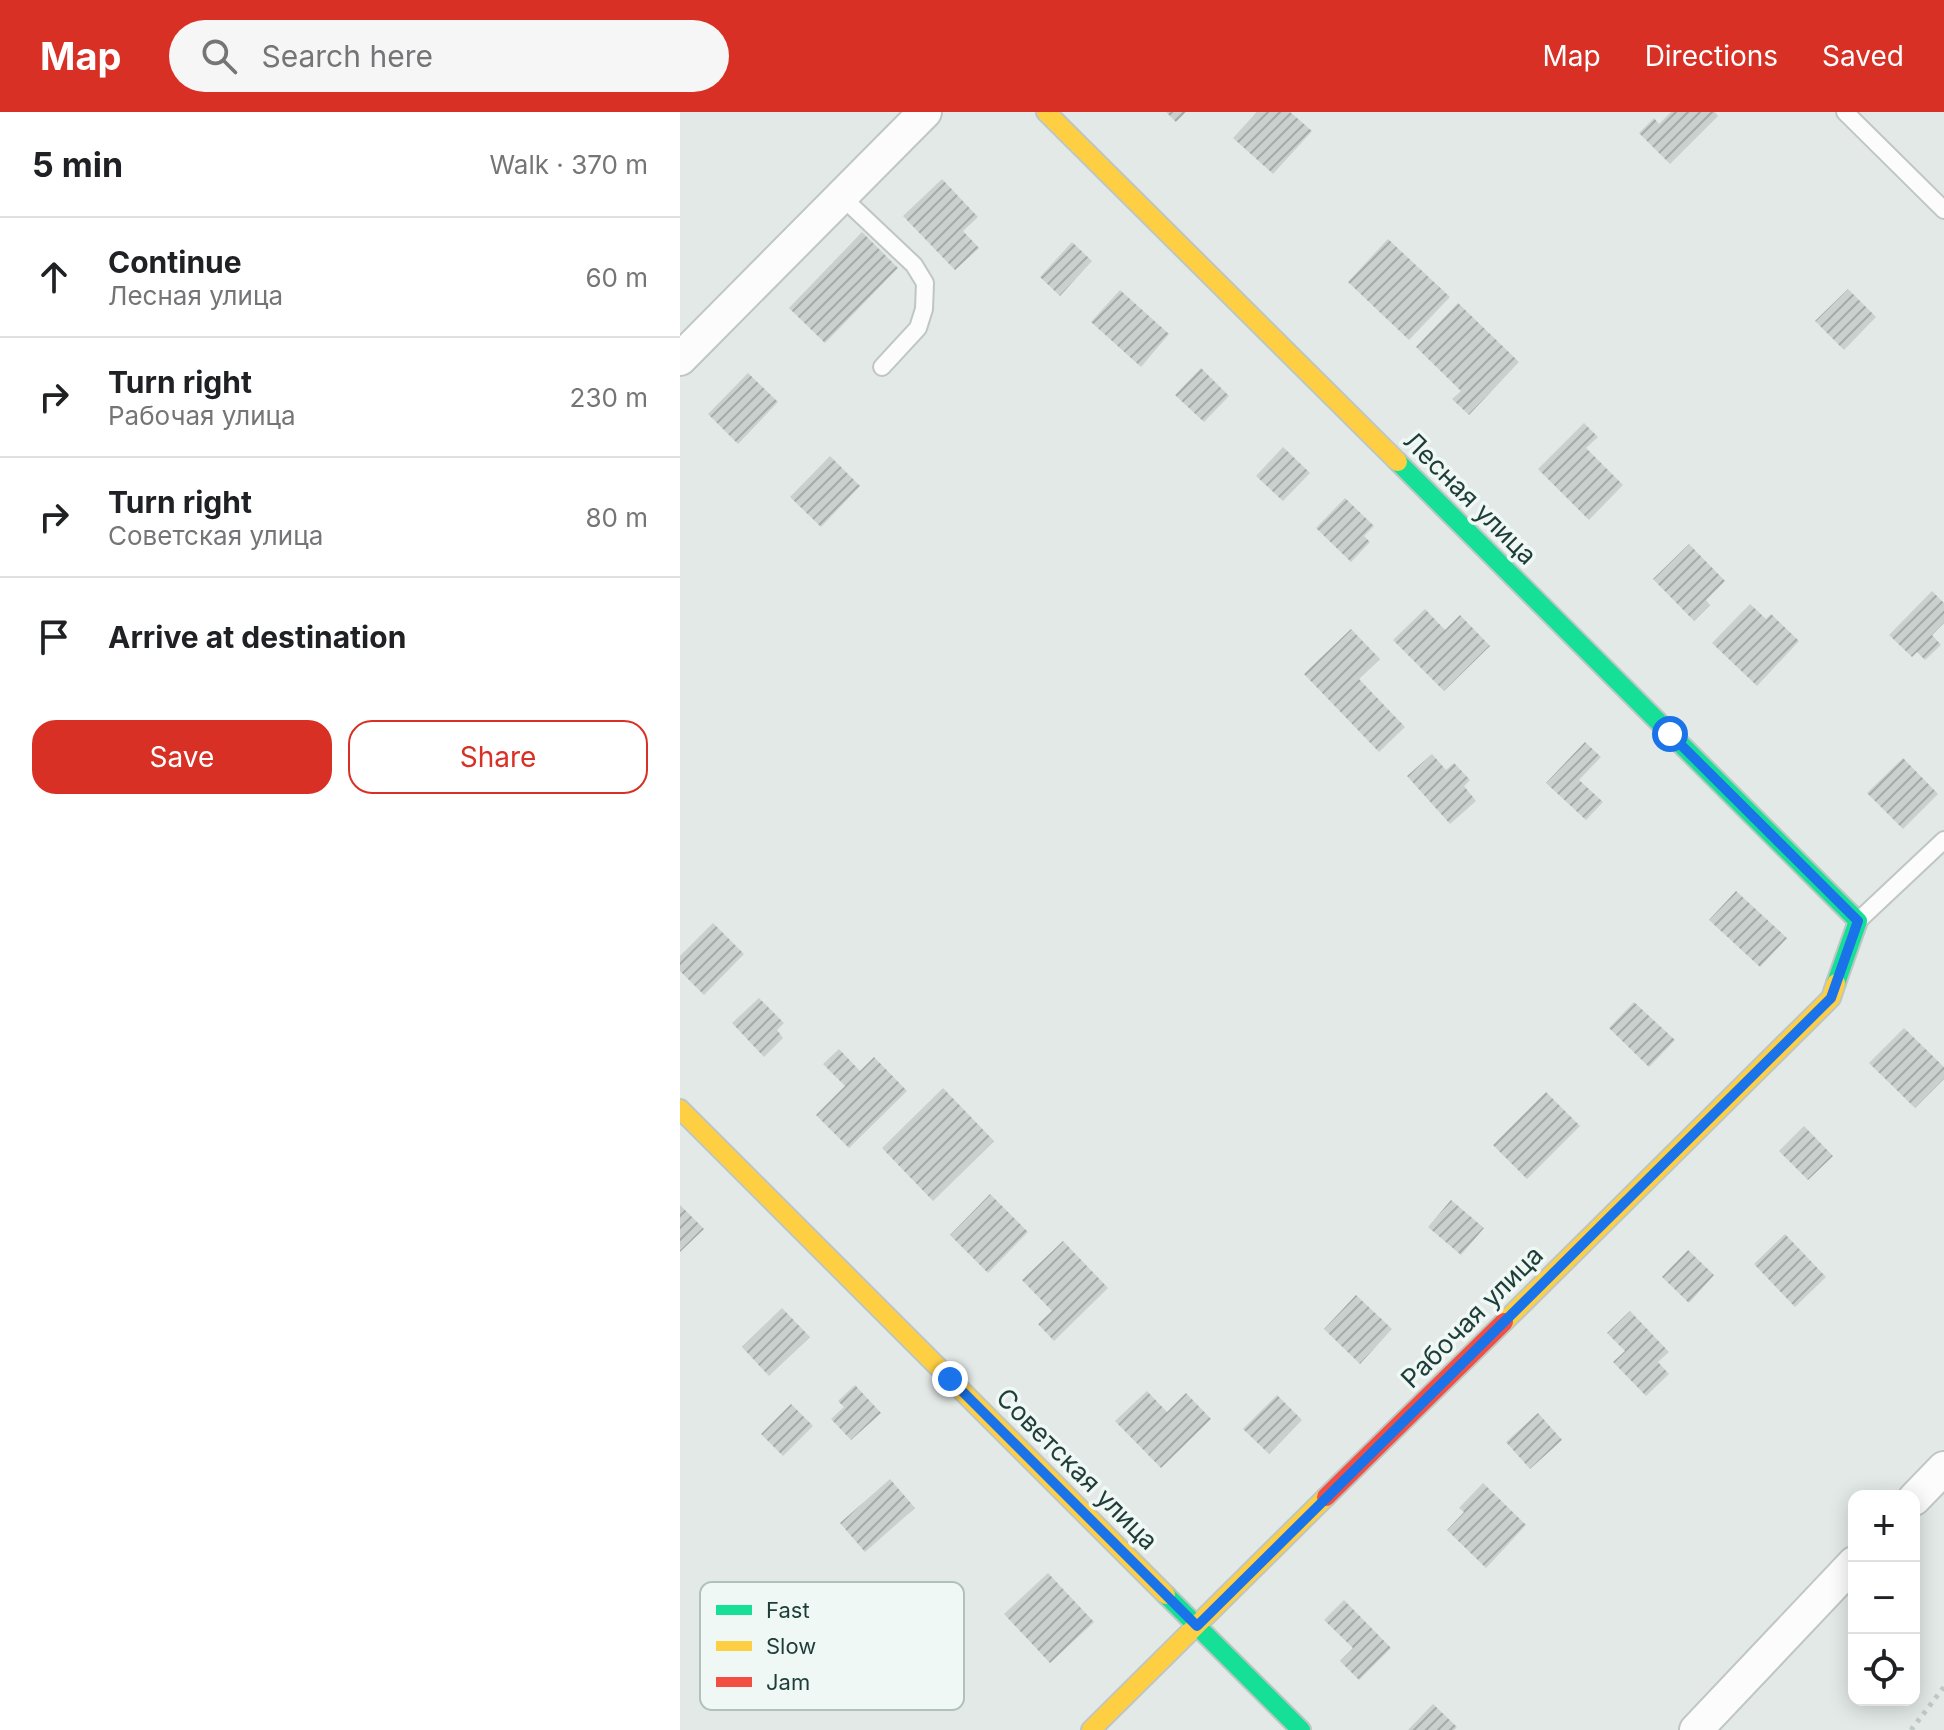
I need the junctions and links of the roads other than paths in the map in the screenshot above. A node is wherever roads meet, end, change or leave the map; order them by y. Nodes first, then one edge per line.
1 (925, 112) edge
2 (1046, 112) edge
3 (1845, 112) edge
4 (841, 196) junction
5 (1944, 210) edge
6 (680, 359) edge
7 (882, 367) dead end
8 (1944, 840) edge
9 (1858, 921) junction
10 (680, 1109) edge
11 (1944, 1468) edge
12 (1920, 1493) edge
13 (1848, 1569) edge
14 (1197, 1626) junction
15 (1091, 1730) edge
16 (1301, 1730) edge
17 (1696, 1730) edge

1 - 4 street
2 - 9 street, Лесная улица
3 - 5 lane
4 - 6 street
4 - 7 lane
8 - 9 lane
9 - 14 street, Рабочая улица
10 - 14 street, Советская улица
11 - 12 street
13 - 17 street
14 - 15 street, Рабочая улица
14 - 16 street, Советская улица

